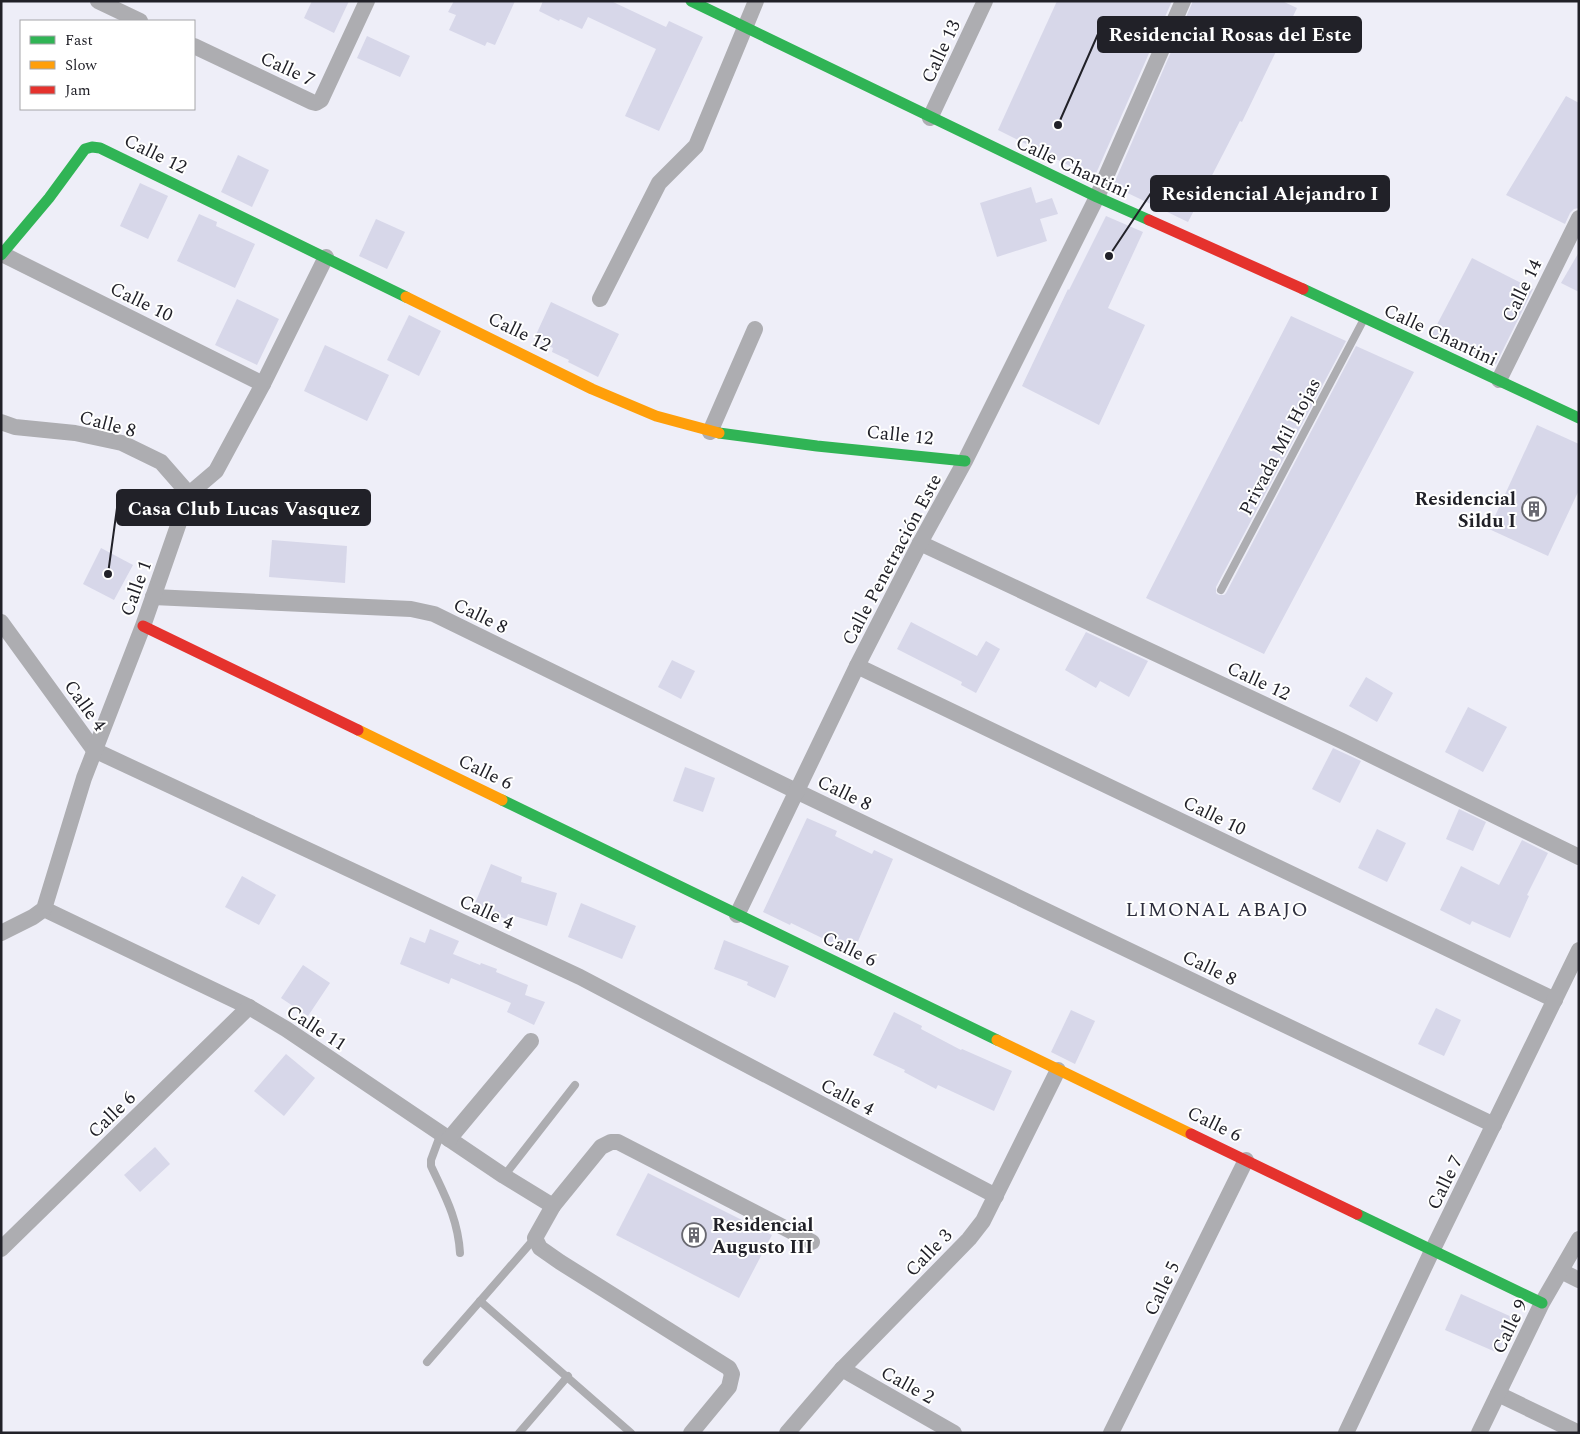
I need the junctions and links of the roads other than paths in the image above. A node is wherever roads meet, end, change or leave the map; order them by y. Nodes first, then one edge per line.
1 (98, 1) edge
2 (367, 1) edge
3 (691, 1) edge
4 (756, 1) edge
5 (985, 1) edge
6 (1183, 1) edge
7 (138, 20) edge
8 (745, 27) junction
9 (195, 46) edge
10 (930, 118) junction
11 (1097, 197) junction
12 (1579, 218) edge
13 (2, 254) edge
14 (326, 257) junction
15 (600, 299) dead end
16 (1365, 317) junction
17 (755, 329) dead end
18 (1500, 380) junction
19 (263, 384) junction
20 (1579, 418) edge
21 (1, 422) edge
22 (710, 432) junction
23 (966, 461) junction
24 (189, 494) junction
25 (920, 543) junction
26 (1221, 590) dead end
27 (153, 597) junction
28 (1, 622) edge
29 (143, 626) junction
30 (857, 666) junction
31 (94, 750) junction
32 (796, 791) junction
33 (1579, 857) edge
34 (44, 909) junction
35 (737, 914) junction
36 (1, 933) edge
37 (1579, 950) edge
38 (1555, 1000) junction
39 (249, 1007) junction
40 (531, 1041) dead end
41 (1058, 1070) junction
42 (575, 1085) dead end
43 (1494, 1125) junction
44 (445, 1136) junction
45 (1246, 1160) junction
46 (504, 1176) junction
47 (996, 1196) junction
48 (553, 1206) junction
49 (535, 1238) junction
50 (1579, 1239) edge
51 (812, 1242) dead end
52 (1, 1249) edge
53 (1432, 1250) junction
54 (460, 1253) dead end
55 (1560, 1271) junction
56 (1579, 1280) edge
57 (480, 1301) junction
58 (1542, 1303) junction
59 (427, 1362) dead end
60 (842, 1369) junction
61 (568, 1376) junction
62 (1498, 1394) junction
63 (1579, 1432) edge
64 (519, 1433) edge
65 (631, 1433) edge
66 (691, 1433) edge
67 (787, 1433) edge
68 (954, 1433) edge
69 (1111, 1433) edge
70 (1346, 1433) edge
71 (1479, 1433) edge

1 - 7 street
2 - 9 street, Calle 7
3 - 8 street, Calle Chantini
4 - 8 street
5 - 10 street, Calle 13
6 - 11 street, Calle Penetración Este
8 - 10 street, Calle Chantini
8 - 15 street
10 - 11 street, Calle Chantini
11 - 16 street, Calle Chantini
11 - 23 street, Calle Penetración Este
12 - 18 street, Calle 14
13 - 14 street, Calle 12
13 - 19 street, Calle 10
14 - 19 street
14 - 22 street, Calle 12
16 - 18 street, Calle Chantini
16 - 26 lane, Privada Mil Hojas
17 - 22 street
18 - 20 street, Calle Chantini
19 - 24 street
21 - 24 street, Calle 8
22 - 23 street, Calle 12
23 - 25 street, Calle Penetración Este
24 - 27 street, Calle 1
25 - 30 street, Calle Penetración Este
25 - 33 street, Calle 12
27 - 29 street, Calle 1
27 - 32 street, Calle 8
28 - 31 street, Calle 4
29 - 31 street, Calle 1
29 - 35 street, Calle 6
30 - 32 street, Calle Penetración Este
30 - 38 street, Calle 10
31 - 34 street, Calle 1
31 - 47 street, Calle 4
32 - 35 street, Calle Penetración Este
32 - 43 street, Calle 8
34 - 36 street
34 - 39 street, Calle 11
35 - 41 street, Calle 6
37 - 38 street, Calle 7
38 - 43 street, Calle 7
39 - 44 street, Calle 11
39 - 52 street, Calle 6
40 - 44 street
41 - 45 street, Calle 6
41 - 47 street, Calle 3
42 - 46 lane
43 - 53 street, Calle 7
44 - 46 street, Calle 11
44 - 54 lane
45 - 53 street, Calle 6
45 - 69 street, Calle 5
46 - 48 street, Calle 11
47 - 60 street, Calle 3
48 - 49 street
48 - 51 street
49 - 57 lane
49 - 66 street
50 - 55 street, Calle 9
53 - 58 street, Calle 6
53 - 70 street, Calle 7
55 - 56 street
55 - 58 street, Calle 9
57 - 59 lane
57 - 61 lane
58 - 62 street, Calle 9
60 - 67 street, Calle 3
60 - 68 street, Calle 2
61 - 64 lane
61 - 65 lane
62 - 63 street
62 - 71 street, Calle 9

